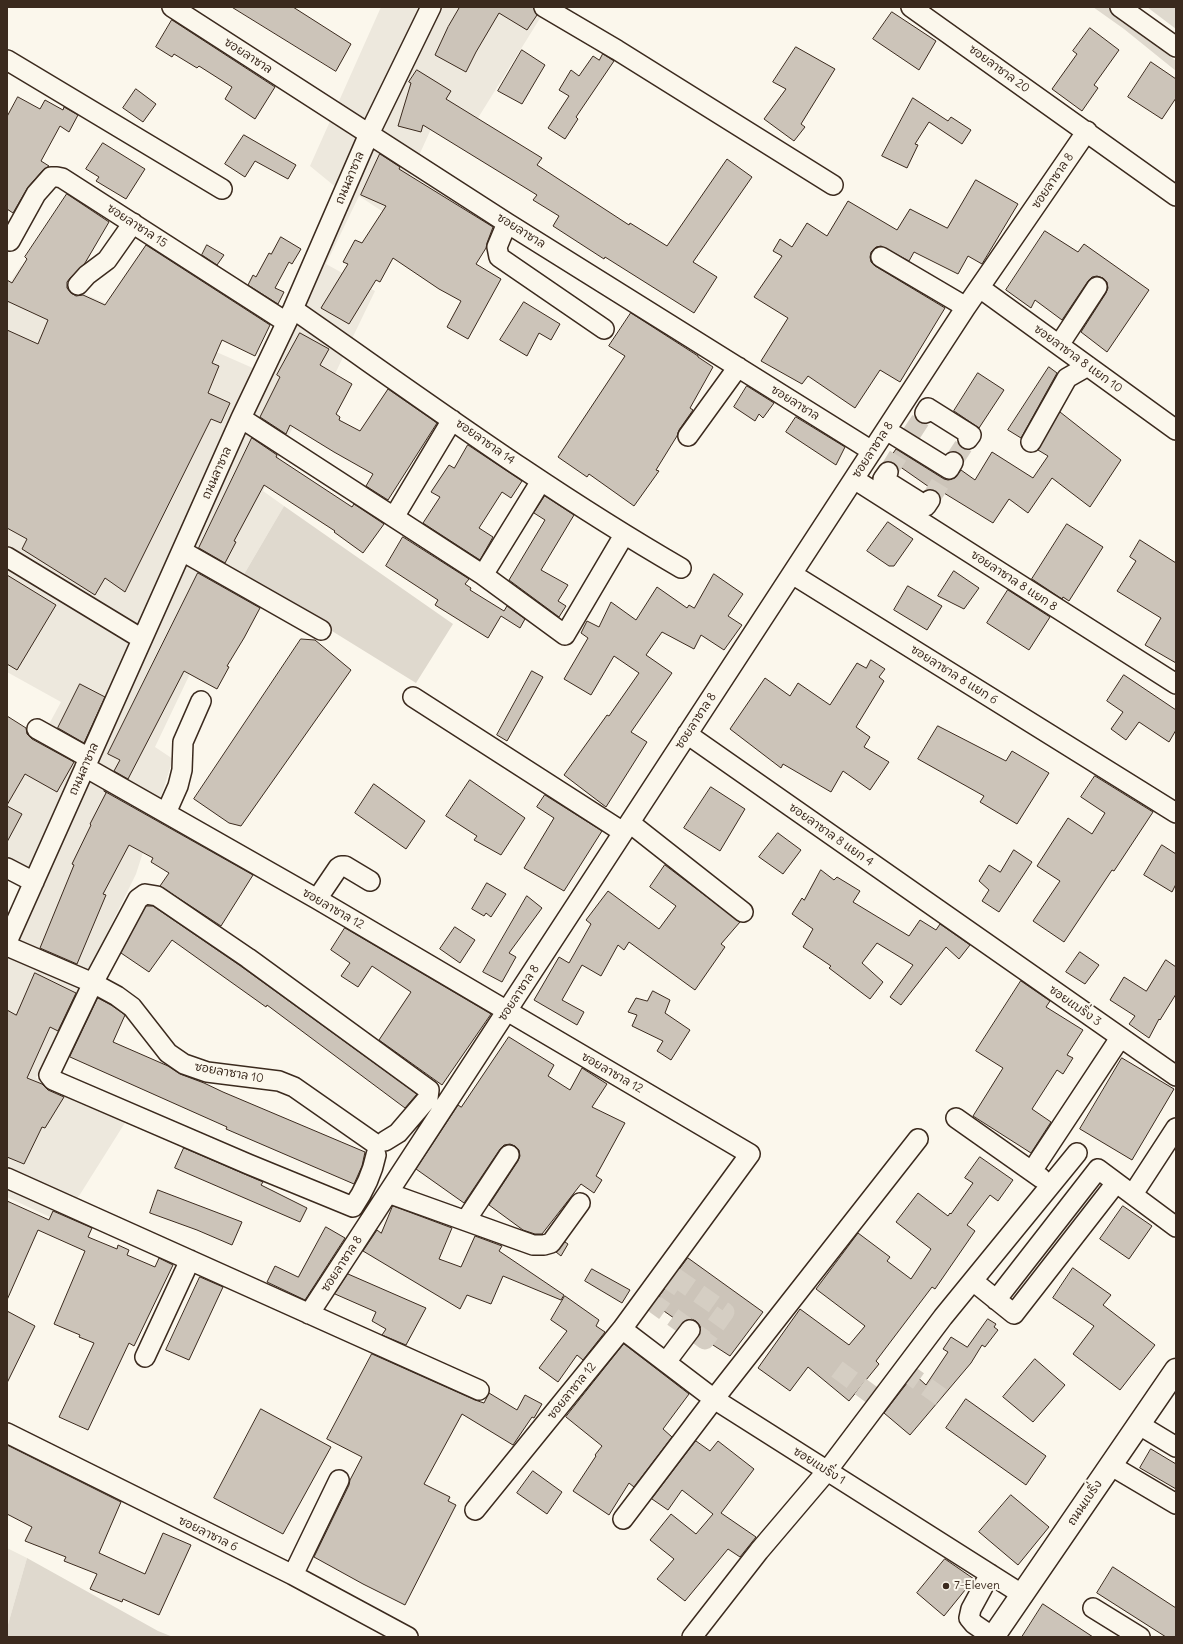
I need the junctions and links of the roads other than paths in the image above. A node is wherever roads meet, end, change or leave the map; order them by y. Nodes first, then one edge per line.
1 (172, 7) edge
2 (431, 7) edge
3 (544, 7) edge
4 (911, 7) edge
5 (1120, 7) edge
6 (564, 12) edge
7 (1176, 47) edge
8 (7, 60) edge
9 (1087, 131) junction
10 (369, 134) junction
11 (833, 185) dead end
12 (222, 189) dead end
13 (1176, 196) edge
14 (133, 223) junction
15 (507, 223) junction
16 (10, 241) dead end
17 (881, 257) dead end
18 (78, 285) dead end
19 (1097, 287) dead end
20 (980, 288) junction
21 (966, 307) junction
22 (290, 316) junction
23 (604, 329) dead end
24 (1059, 345) junction
25 (1088, 366) junction
26 (738, 367) junction
27 (924, 413) dead end
28 (241, 418) junction
29 (452, 420) junction
30 (886, 430) junction
31 (1176, 430) edge
32 (688, 436) dead end
33 (968, 439) dead end
34 (1031, 442) dead end
35 (872, 451) junction
36 (953, 462) dead end
37 (888, 472) dead end
38 (854, 479) junction
39 (541, 481) junction
40 (930, 500) dead end
41 (394, 517) junction
42 (624, 535) junction
43 (182, 551) junction
44 (7, 557) edge
45 (681, 568) dead end
46 (792, 574) junction
47 (483, 575) junction
48 (321, 630) dead end
49 (142, 639) junction
50 (1175, 684) edge
51 (413, 697) dead end
52 (201, 701) dead end
53 (37, 729) dead end
54 (687, 734) junction
55 (87, 763) junction
56 (166, 813) junction
57 (1176, 813) edge
58 (626, 827) junction
59 (7, 868) edge
60 (370, 881) dead end
61 (34, 882) junction
62 (317, 900) junction
63 (743, 912) dead end
64 (975, 936) joint
65 (7, 942) edge
66 (7, 946) edge
67 (93, 983) junction
68 (508, 1012) junction
69 (1120, 1038) junction
70 (1176, 1076) edge
71 (956, 1118) dead end
72 (1176, 1128) edge
73 (918, 1139) dead end
74 (379, 1147) junction
75 (1077, 1153) dead end
76 (413, 1154) junction
77 (509, 1155) dead end
78 (1032, 1171) junction
79 (400, 1176) junction
80 (7, 1178) edge
81 (1051, 1185) junction
82 (388, 1193) junction
83 (1133, 1194) junction
84 (580, 1203) dead end
85 (466, 1220) junction
86 (1176, 1227) edge
87 (190, 1260) junction
88 (973, 1281) junction
89 (309, 1314) junction
90 (622, 1329) junction
91 (690, 1330) dead end
92 (145, 1357) dead end
93 (666, 1362) junction
94 (1176, 1370) edge
95 (479, 1390) dead end
96 (714, 1399) junction
97 (1138, 1424) junction
98 (7, 1433) edge
99 (1176, 1447) edge
100 (1110, 1465) junction
101 (827, 1471) junction
102 (339, 1480) dead end
103 (1176, 1504) edge
104 (475, 1510) dead end
105 (623, 1519) dead end
106 (990, 1574) junction
107 (292, 1575) junction
108 (1023, 1595) junction
109 (1093, 1608) dead end
110 (408, 1637) edge
111 (692, 1637) edge
112 (993, 1637) edge
113 (1138, 1637) edge

1 - 10 street, ซอยลาซาล
2 - 10 street, ถนนลาซาล
3 - 6 street
4 - 9 street, ซอยลาซาล 20
5 - 7 street
6 - 11 street
8 - 12 street
9 - 13 street, ซอยลาซาล 20
9 - 20 street, ซอยลาซาล 8
10 - 15 street, ซอยลาซาล
10 - 22 street, ถนนลาซาล
14 - 16 street, ซอยลาซาล 15
14 - 18 street
14 - 22 street, ซอยลาซาล 15
15 - 23 street
15 - 26 street, ซอยลาซาล
17 - 21 street
19 - 24 street
20 - 21 street, ซอยลาซาล 8
20 - 24 street, ซอยลาซาล 8 แยก 10
21 - 30 street, ซอยลาซาล 8
22 - 28 street, ถนนลาซาล
22 - 29 street, ซอยลาซาล 14
24 - 25 street, ซอยลาซาล 8 แยก 10
25 - 31 street, ซอยลาซาล 8 แยก 10
25 - 34 street
26 - 32 street
26 - 35 street, ซอยลาซาล
27 - 33 street
28 - 41 street
28 - 43 street, ถนนลาซาล
29 - 39 street, ซอยลาซาล 14
29 - 41 street
30 - 35 street, ซอยลาซาล 8
30 - 36 street
35 - 38 street, ซอยลาซาล 8
37 - 40 street
38 - 46 street, ซอยลาซาล 8
38 - 50 street, ซอยลาซาล 8 แยก 8
39 - 42 street, ซอยลาซาล 14
39 - 47 street
41 - 47 street
42 - 45 street, ซอยลาซาล 14
42 - 47 street
43 - 48 street
43 - 49 street, ถนนลาซาล
44 - 49 street
46 - 54 street, ซอยลาซาล 8
46 - 57 street, ซอยลาซาล 8 แยก 6
49 - 55 street, ถนนลาซาล
51 - 58 street
52 - 56 street
53 - 55 street, ซอยลาซาล 12
54 - 58 street, ซอยลาซาล 8
54 - 64 street, ซอยลาซาล 8 แยก 4
55 - 56 street, ซอยลาซาล 12
55 - 61 street, ถนนลาซาล
56 - 62 street, ซอยลาซาล 12
58 - 63 street
58 - 68 street, ซอยลาซาล 8
59 - 61 street
60 - 62 street
61 - 65 street, ถนนลาซาล
62 - 68 street, ซอยลาซาล 12
64 - 69 street, ซอยแบริ่ง 3
66 - 67 street, ซอยลาซาล 10
67 - 74 street, ซอยลาซาล 10
67 - 74 street
67 - 74 street
68 - 76 street, ซอยลาซาล 8
68 - 90 street, ซอยลาซาล 12
69 - 70 street, ซอยแบริ่ง 3
69 - 78 street
71 - 78 street
72 - 83 street
73 - 96 street
74 - 76 street, ซอยลาซาล 10
74 - 79 street, ซอยลาซาล 10
75 - 81 street
76 - 79 street, ซอยลาซาล 8
77 - 85 street
78 - 81 street
79 - 82 street, ซอยลาซาล 8
80 - 87 street
81 - 88 street
82 - 85 street
82 - 89 street, ซอยลาซาล 8
83 - 86 street
83 - 88 street
84 - 85 street
87 - 89 street
87 - 92 street
88 - 101 street
89 - 95 street
90 - 93 street, ซอยแบริ่ง 1
90 - 104 street, ซอยลาซาล 12
91 - 93 street
93 - 96 street, ซอยแบริ่ง 1
94 - 97 main road, ถนนแบริ่ง
96 - 101 street, ซอยแบริ่ง 1
96 - 105 street
97 - 99 street
97 - 100 main road, ถนนแบริ่ง
98 - 107 street, ซอยลาซาล 6
100 - 103 street
100 - 108 main road, ถนนแบริ่ง
101 - 106 street, ซอยแบริ่ง 1
101 - 111 street
102 - 107 street
106 - 108 street, ซอยแบริ่ง 1
106 - 112 street
107 - 110 street, ซอยลาซาล 6
108 - 112 main road, ถนนแบริ่ง
109 - 113 street

